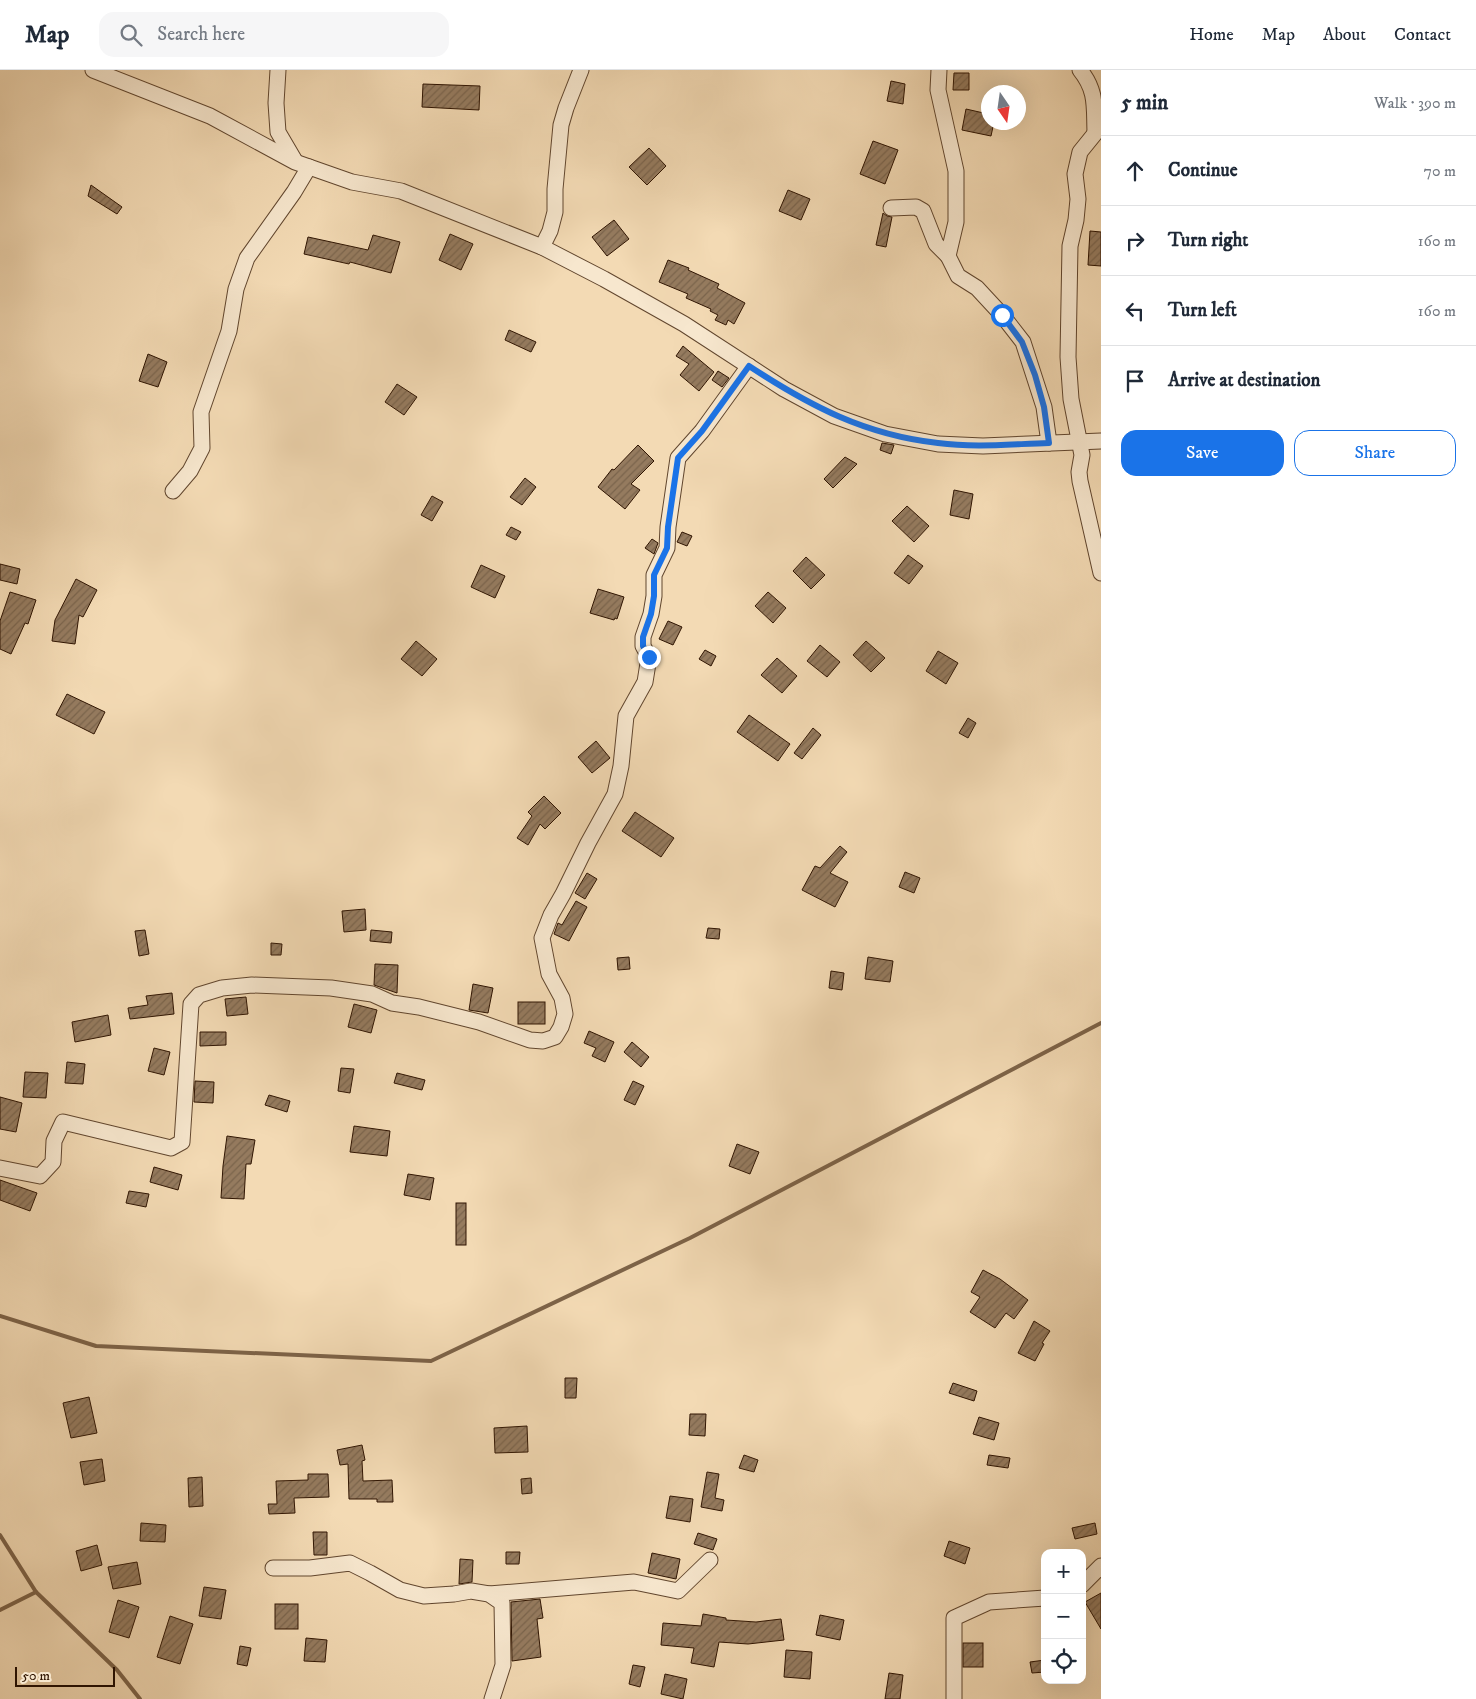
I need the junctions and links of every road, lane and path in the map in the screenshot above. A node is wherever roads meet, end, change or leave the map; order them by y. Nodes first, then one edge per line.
1 (93, 70) edge
2 (278, 70) edge
3 (582, 70) edge
4 (939, 70) edge
5 (1080, 70) edge
6 (1098, 129) edge
7 (295, 162) junction
8 (310, 167) junction
9 (891, 208) dead end
10 (542, 247) junction
11 (948, 256) junction
12 (749, 366) junction
13 (1101, 441) edge
14 (1079, 442) junction
15 (1049, 443) junction
16 (173, 491) dead end
17 (1101, 573) edge
18 (0, 1168) edge
19 (710, 1560) dead end
20 (1101, 1566) edge
21 (273, 1568) dead end
22 (1086, 1581) edge
23 (489, 1594) junction
24 (1041, 1598) edge
25 (492, 1699) edge
26 (954, 1699) edge

1 - 7 street
2 - 7 street
3 - 10 street
4 - 11 street
5 - 6 street
6 - 14 street
7 - 8 street
8 - 10 street
8 - 16 street
9 - 11 street
10 - 12 street
11 - 15 street
12 - 15 street
12 - 18 street
13 - 14 street
14 - 15 street
14 - 17 street
19 - 23 street
20 - 22 street
21 - 23 street
23 - 25 street
24 - 26 street

